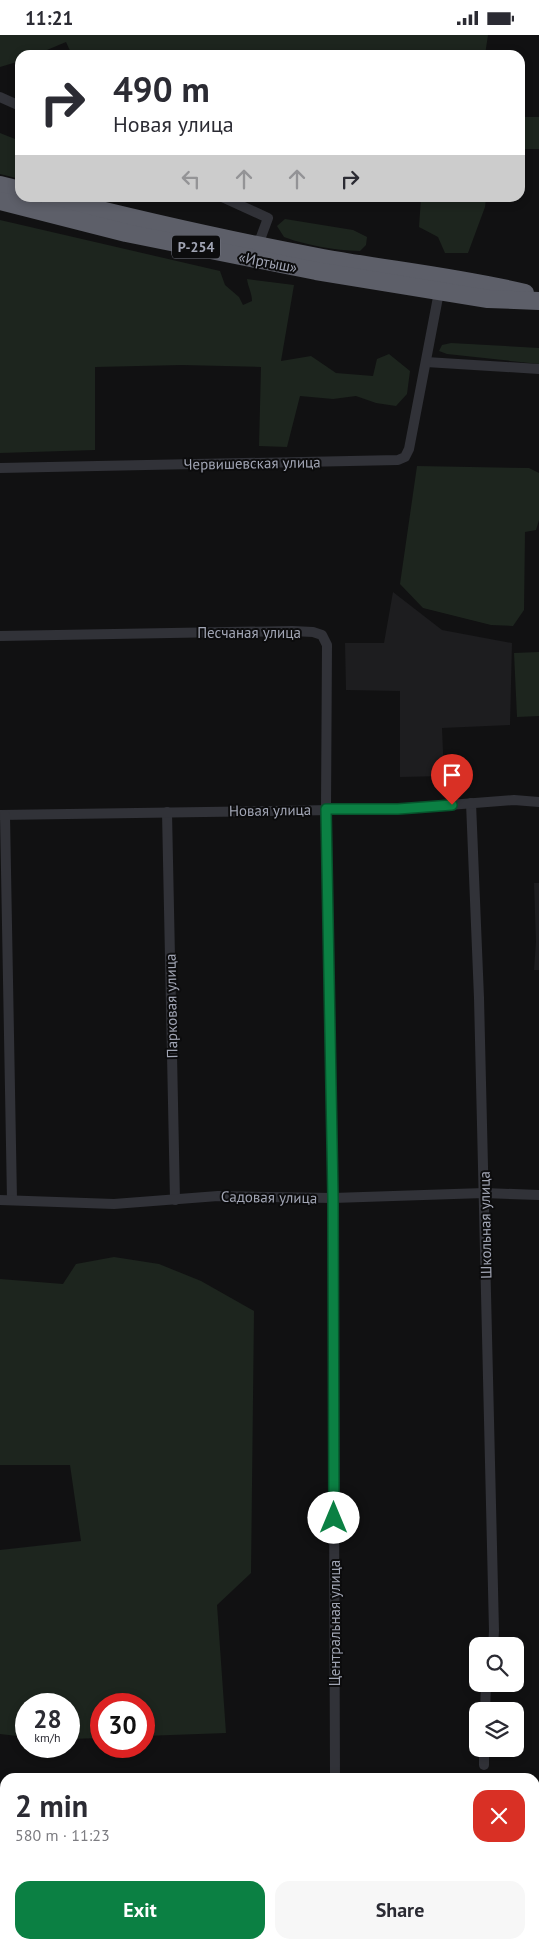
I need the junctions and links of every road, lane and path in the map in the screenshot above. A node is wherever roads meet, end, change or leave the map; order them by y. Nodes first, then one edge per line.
1 (0, 97) edge
2 (15, 104) edge
3 (0, 185) edge
4 (15, 189) edge
5 (0, 201) edge
6 (67, 202) edge
7 (233, 202) edge
8 (258, 245) junction
9 (439, 292) junction
10 (539, 297) edge
11 (539, 301) edge
12 (426, 362) junction
13 (539, 369) edge
14 (0, 468) edge
15 (0, 636) edge
16 (539, 802) edge
17 (471, 803) junction
18 (326, 809) junction
19 (167, 812) junction
20 (3, 815) edge
21 (484, 1193) junction
22 (539, 1195) edge
23 (333, 1198) junction
24 (12, 1199) junction
25 (0, 1200) edge
26 (175, 1200) junction
27 (494, 1637) edge
28 (484, 1757) edge
29 (484, 1765) dead end
30 (335, 1773) edge

1 - 2 street
3 - 4 highway
5 - 9 highway, «Иртыш» / Р-254
6 - 8 highway, «Иртыш» / Р-254
7 - 8 street
8 - 10 highway, «Иртыш» / Р-254
9 - 11 highway, «Иртыш» / Р-254
9 - 12 street, Червишевская улица
12 - 13 street
12 - 14 street, Червишевская улица
15 - 18 street, Песчаная улица
16 - 17 street, Новая улица
17 - 18 street, Новая улица
17 - 21 street, Школьная улица
18 - 19 street, Новая улица
18 - 23 street, Центральная улица
19 - 20 street, Новая улица
19 - 26 street, Парковая улица
20 - 24 street
21 - 22 street, Садовая улица
21 - 23 street, Садовая улица
21 - 27 street, Школьная улица
23 - 26 street, Садовая улица
23 - 30 street, Центральная улица
24 - 25 street, Садовая улица
24 - 26 street, Садовая улица
28 - 29 street

